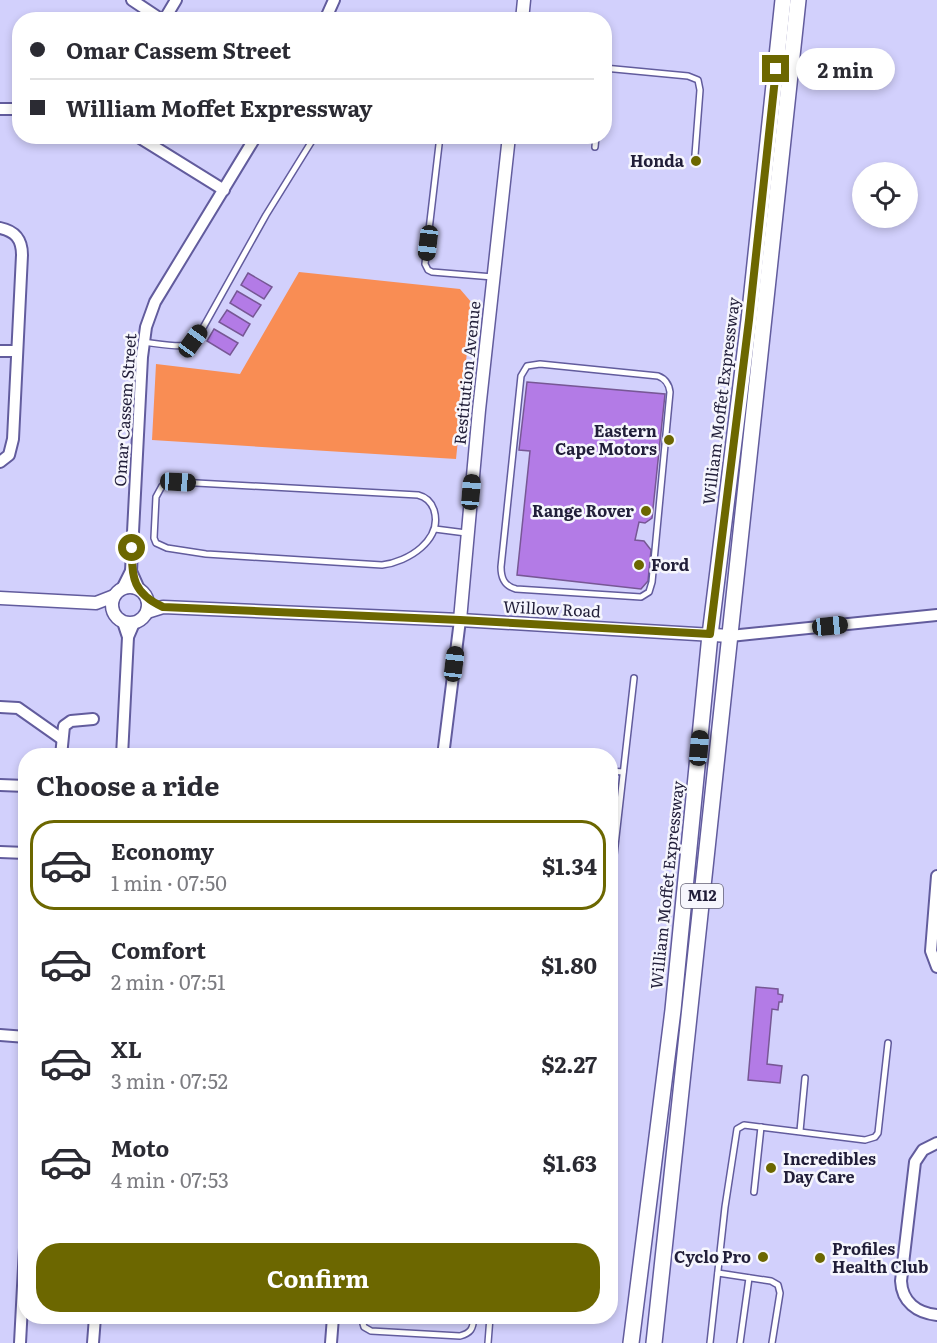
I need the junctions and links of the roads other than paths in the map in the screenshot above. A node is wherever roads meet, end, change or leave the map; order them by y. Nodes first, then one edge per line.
1 (132, 0) edge
2 (783, 0) edge
3 (798, 0) edge
4 (151, 12) edge
5 (612, 69) edge
6 (150, 144) edge
7 (251, 144) edge
8 (310, 144) edge
9 (439, 144) edge
10 (508, 144) edge
11 (595, 144) edge
12 (595, 147) dead end
13 (695, 155) dead end
14 (224, 190) junction
15 (0, 228) edge
16 (493, 278) junction
17 (143, 342) junction
18 (0, 351) edge
19 (17, 351) junction
20 (666, 381) joint
21 (0, 462) edge
22 (435, 529) junction
23 (468, 533) junction
24 (131, 571) junction
25 (139, 590) junction
26 (118, 592) junction
27 (0, 598) edge
28 (96, 603) junction
29 (147, 606) junction
30 (114, 612) junction
31 (937, 615) edge
32 (460, 620) junction
33 (128, 622) junction
34 (710, 634) junction
35 (730, 636) junction
36 (634, 678) dead end
37 (0, 707) edge
38 (93, 719) dead end
39 (62, 739) junction
40 (61, 748) edge
41 (122, 748) edge
42 (444, 748) edge
43 (618, 772) edge
44 (623, 772) junction
45 (0, 785) edge
46 (18, 786) edge
47 (618, 809) edge
48 (0, 852) edge
49 (18, 853) edge
50 (937, 876) edge
51 (937, 967) edge
52 (0, 1035) edge
53 (18, 1036) edge
54 (888, 1043) dead end
55 (805, 1078) dead end
56 (761, 1127) junction
57 (800, 1131) junction
58 (937, 1143) edge
59 (754, 1192) dead end
60 (718, 1273) junction
61 (749, 1278) junction
62 (937, 1315) edge
63 (21, 1324) edge
64 (94, 1324) edge
65 (332, 1324) edge
66 (363, 1324) edge
67 (473, 1324) edge
68 (489, 1324) edge
69 (20, 1343) edge
70 (93, 1343) edge
71 (331, 1343) edge
72 (488, 1343) edge
73 (631, 1343) edge
74 (654, 1343) edge
75 (710, 1343) edge
76 (740, 1343) edge
77 (771, 1343) edge

1 - 4 street
2 - 34 main road, William Moffet Expressway / M12
3 - 35 main road, William Moffet Expressway / M12
5 - 13 lane
6 - 14 street
7 - 14 street, Omar Cassem Street
8 - 17 lane
9 - 16 lane
10 - 16 street, Restitution Avenue
11 - 12 lane
14 - 17 street, Omar Cassem Street
15 - 19 street
16 - 23 street, Restitution Avenue
17 - 24 street, Omar Cassem Street
18 - 19 street
19 - 21 street
20 - 20 lane
22 - 22 lane
22 - 23 lane
23 - 32 street, Restitution Avenue
24 - 25 street, Omar Cassem Street
24 - 26 street, Omar Cassem Street
25 - 26 street
25 - 29 street
26 - 28 street
26 - 30 street
27 - 28 street
28 - 30 street
29 - 32 street, Willow Road
29 - 33 street
30 - 33 street
31 - 35 street, Willow Road
32 - 34 street, Willow Road
32 - 42 street, Restitution Avenue
33 - 41 street
34 - 35 street, Willow Road
34 - 73 main road, William Moffet Expressway / M12
35 - 74 main road, William Moffet Expressway / M12
36 - 44 lane
37 - 39 street
38 - 39 street
39 - 40 street
43 - 44 lane
44 - 47 lane
45 - 46 street
48 - 49 street
50 - 51 street
52 - 53 street
54 - 57 lane
55 - 57 lane
56 - 57 lane
56 - 59 lane
56 - 60 lane
58 - 62 street
60 - 61 lane
60 - 75 lane
61 - 76 lane
61 - 77 lane
63 - 69 street
64 - 70 street
65 - 71 street
66 - 67 lane
68 - 72 lane

